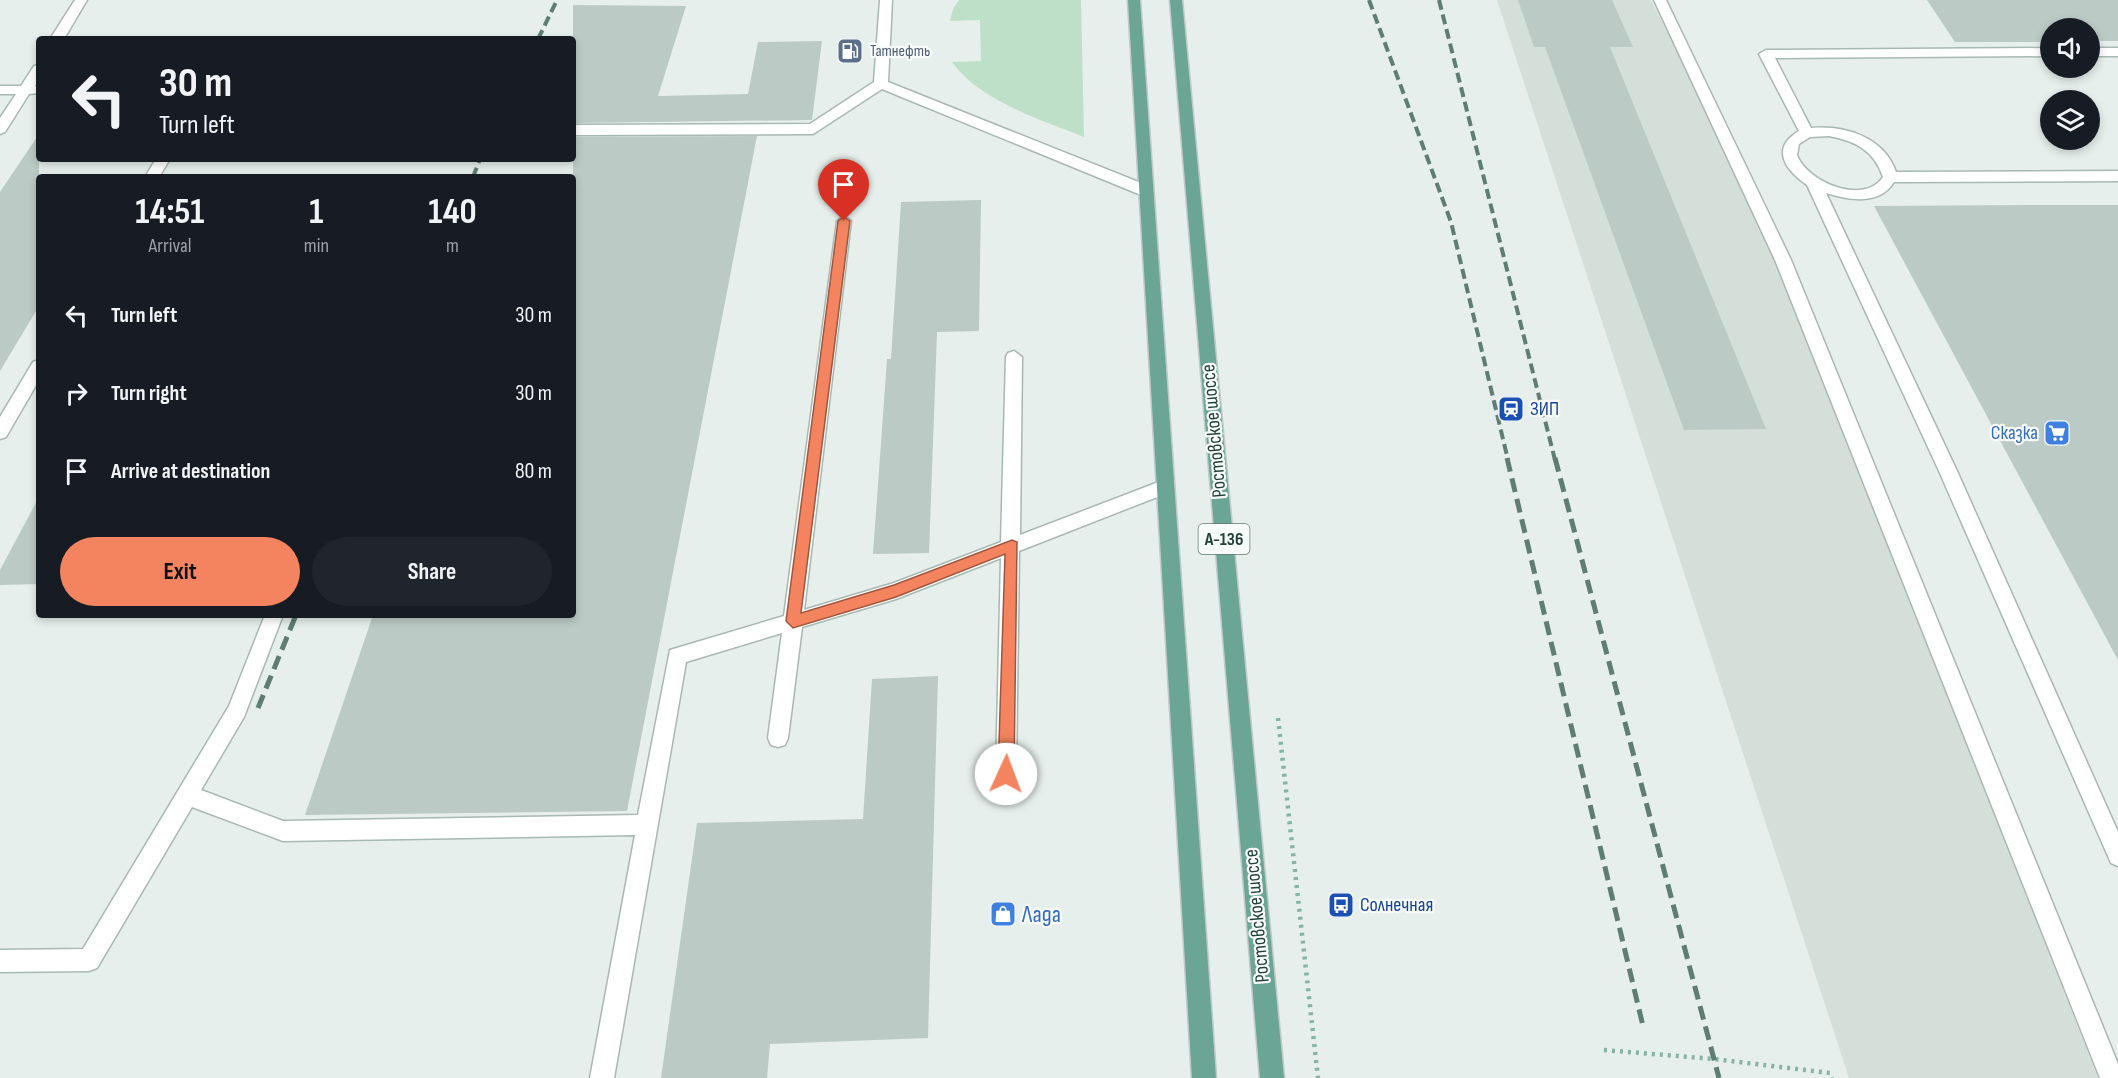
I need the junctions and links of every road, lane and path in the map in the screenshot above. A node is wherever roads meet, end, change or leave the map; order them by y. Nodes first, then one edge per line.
1 (81, 0) edge
2 (886, 0) edge
3 (1134, 0) edge
4 (1176, 0) edge
5 (1660, 0) edge
6 (59, 36) edge
7 (2040, 52) edge
8 (2100, 52) edge
9 (2118, 52) edge
10 (881, 84) junction
11 (0, 90) edge
12 (33, 90) edge
13 (0, 129) edge
14 (576, 130) edge
15 (1807, 133) junction
16 (2118, 176) edge
17 (1890, 177) junction
18 (1814, 184) junction
19 (1146, 191) junction
20 (844, 221) dead end
21 (1014, 357) dead end
22 (36, 371) edge
23 (0, 432) edge
24 (1164, 487) junction
25 (1012, 546) junction
26 (273, 618) edge
27 (793, 621) junction
28 (778, 738) dead end
29 (1006, 774) dead end
30 (187, 795) junction
31 (646, 825) junction
32 (2118, 856) edge
33 (0, 961) edge
34 (1604, 1050) dead end
35 (602, 1078) edge
36 (1204, 1078) edge
37 (1272, 1078) edge
38 (1832, 1078) edge
39 (2112, 1078) edge

1 - 6 lane
2 - 10 lane
3 - 19 main road
4 - 37 main road, Ростовское шоссе / А-136
5 - 39 lane
7 - 15 lane
8 - 9 lane
10 - 14 lane
10 - 19 lane
11 - 12 lane
12 - 13 lane
15 - 17 lane
15 - 18 lane
16 - 17 lane
17 - 18 lane
18 - 32 lane
19 - 24 main road
20 - 27 lane
21 - 25 lane
22 - 23 lane
24 - 25 lane
24 - 36 main road
25 - 27 lane
25 - 29 lane
26 - 30 lane
27 - 28 lane
27 - 31 lane
30 - 31 lane
30 - 33 lane
31 - 35 lane
34 - 38 path

